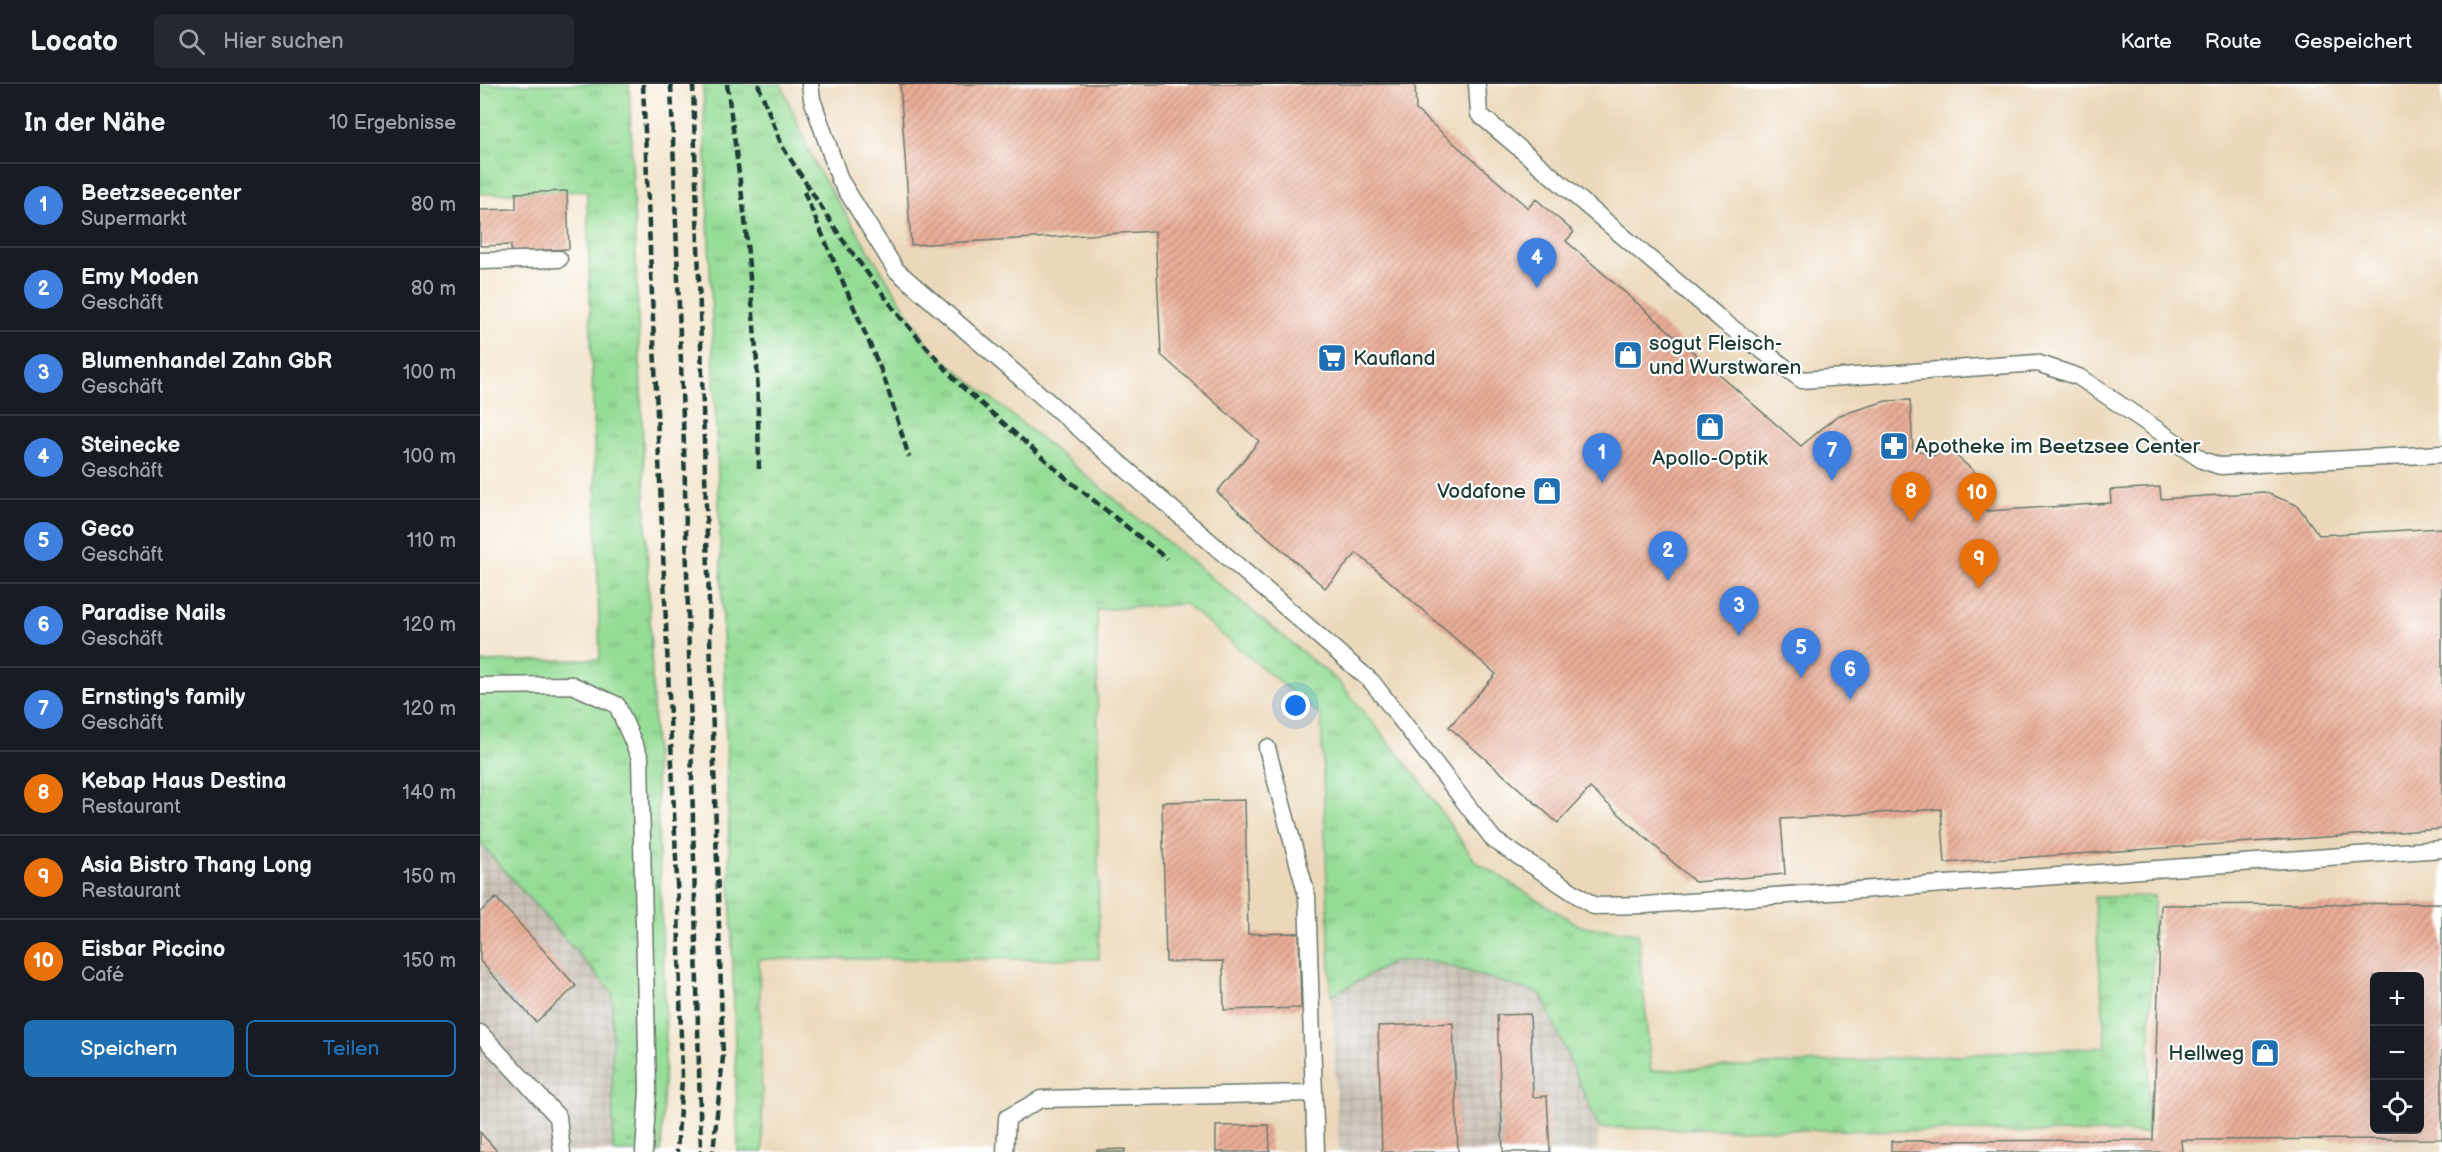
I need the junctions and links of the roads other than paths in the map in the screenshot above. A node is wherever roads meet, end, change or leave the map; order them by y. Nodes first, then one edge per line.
1 (810, 84) edge
2 (1477, 84) edge
3 (559, 259) dead end
4 (480, 261) edge
5 (2442, 454) edge
6 (480, 686) edge
7 (1267, 748) dead end
8 (2442, 849) edge
9 (480, 1033) edge
10 (1314, 1093) junction
11 (562, 1152) edge
12 (644, 1152) edge
13 (1005, 1152) edge
14 (1316, 1152) edge

1 - 8 lane
2 - 5 lane
3 - 4 lane
6 - 12 lane
7 - 10 lane
9 - 11 lane
10 - 13 lane
10 - 14 lane

